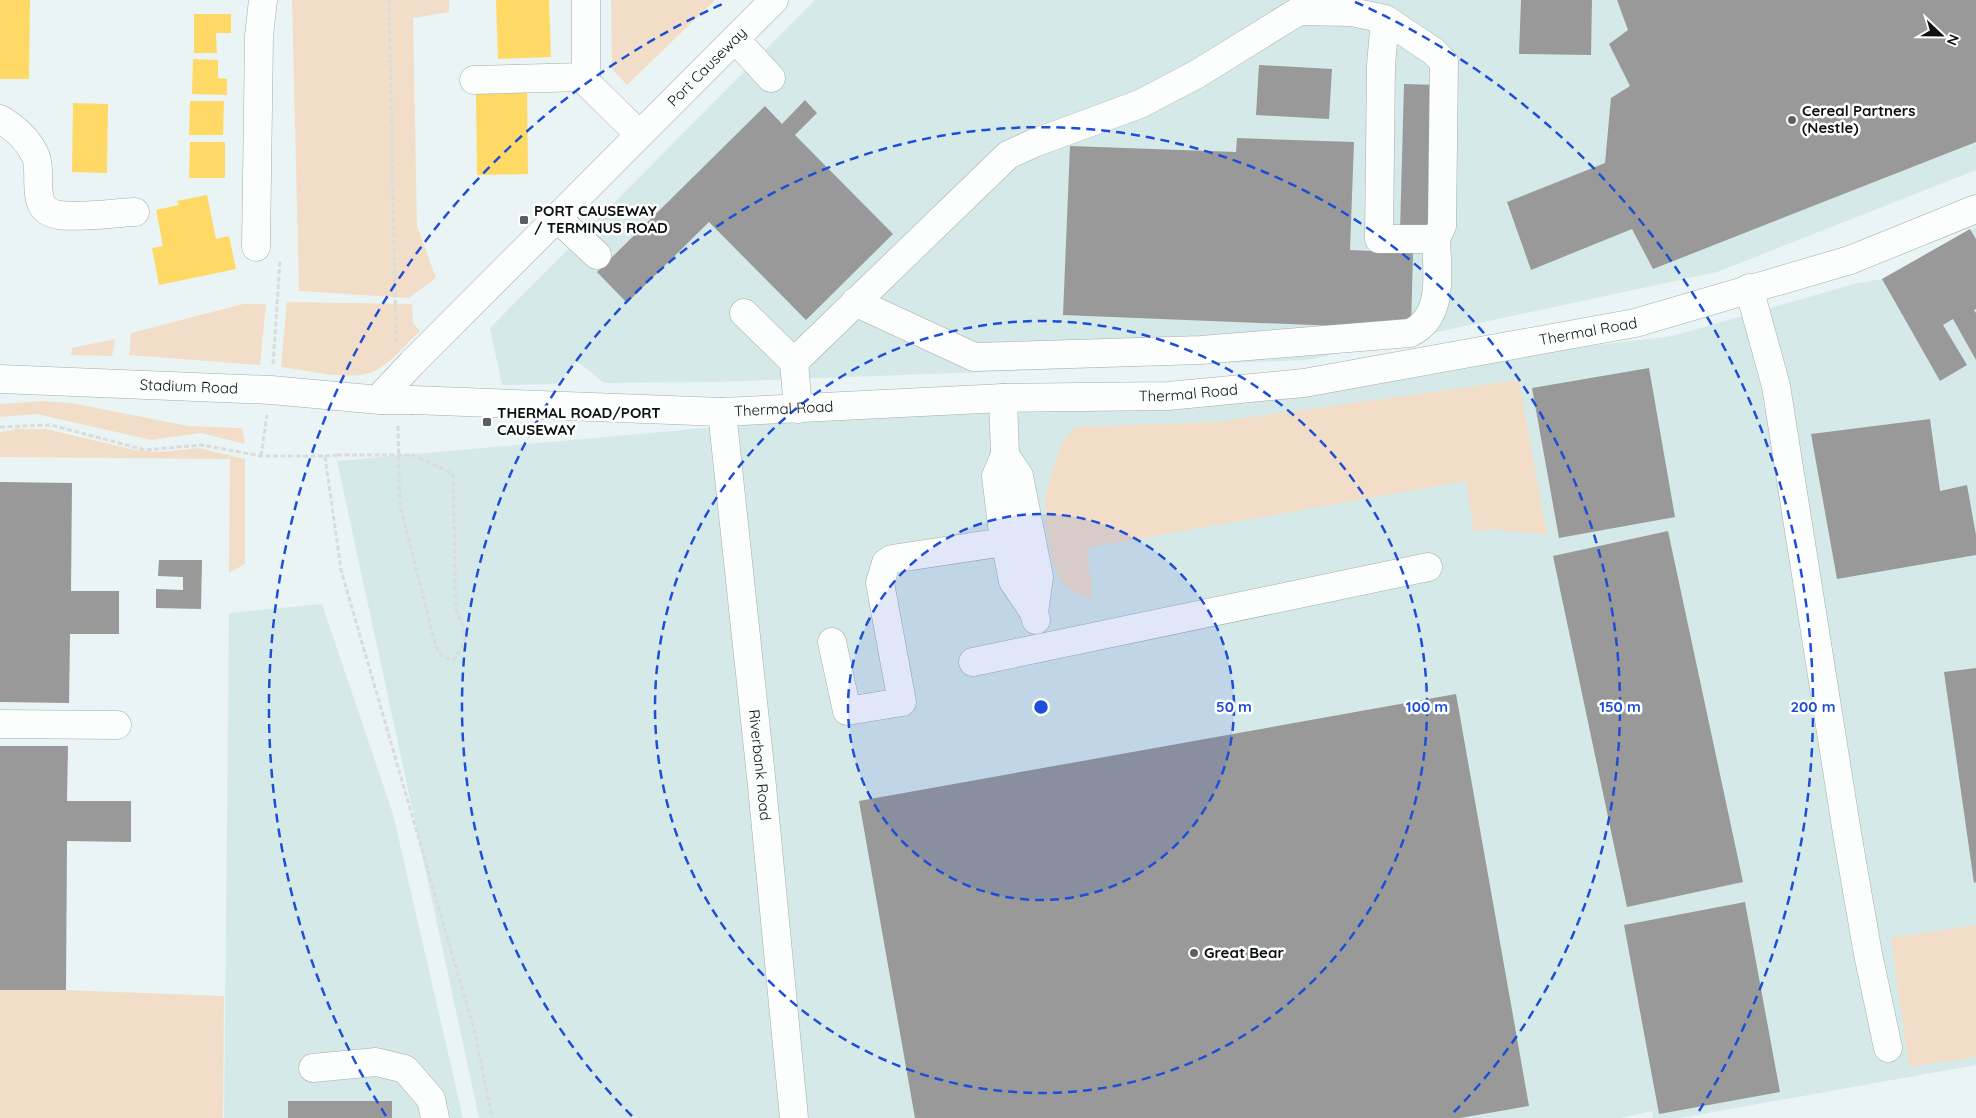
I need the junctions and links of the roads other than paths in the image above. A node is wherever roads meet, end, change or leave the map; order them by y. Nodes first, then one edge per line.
1 (263, 0) edge
2 (586, 0) edge
3 (774, 0) edge
4 (1385, 19) junction
5 (735, 39) junction
6 (586, 77) junction
7 (771, 78) dead end
8 (474, 80) dead end
9 (0, 118) edge
10 (639, 134) junction
11 (1976, 209) edge
12 (135, 212) dead end
13 (557, 218) junction
14 (1436, 239) junction
15 (256, 247) dead end
16 (597, 255) dead end
17 (1749, 288) junction
18 (856, 302) junction
19 (744, 312) dead end
20 (794, 362) junction
21 (0, 379) edge
22 (380, 398) junction
23 (1002, 398) junction
24 (798, 409) junction
25 (722, 412) junction
26 (1018, 540) junction
27 (1428, 567) dead end
28 (832, 642) dead end
29 (1041, 648) junction
30 (973, 662) dead end
31 (0, 724) edge
32 (117, 725) dead end
33 (1888, 1048) dead end
34 (314, 1068) dead end
35 (436, 1118) edge
36 (794, 1118) edge

1 - 15 street
2 - 6 street
3 - 5 street, Port Causeway
4 - 14 street
4 - 14 street
4 - 18 street
5 - 7 street
5 - 10 street, Port Causeway
6 - 8 street
6 - 10 street
9 - 12 street
10 - 13 street, Port Causeway
11 - 17 street, Thermal Road
13 - 16 street
13 - 22 street, Port Causeway, bridge
14 - 18 street
17 - 23 street, Thermal Road
17 - 33 street
18 - 20 street
19 - 20 street
20 - 24 street
21 - 22 street, Stadium Road
22 - 25 street, Thermal Road, bridge
23 - 24 street, Thermal Road
23 - 26 street
24 - 25 street, Thermal Road
25 - 36 street, Riverbank Road
26 - 28 street
26 - 29 street
27 - 29 street
29 - 30 street
31 - 32 street
34 - 35 street

